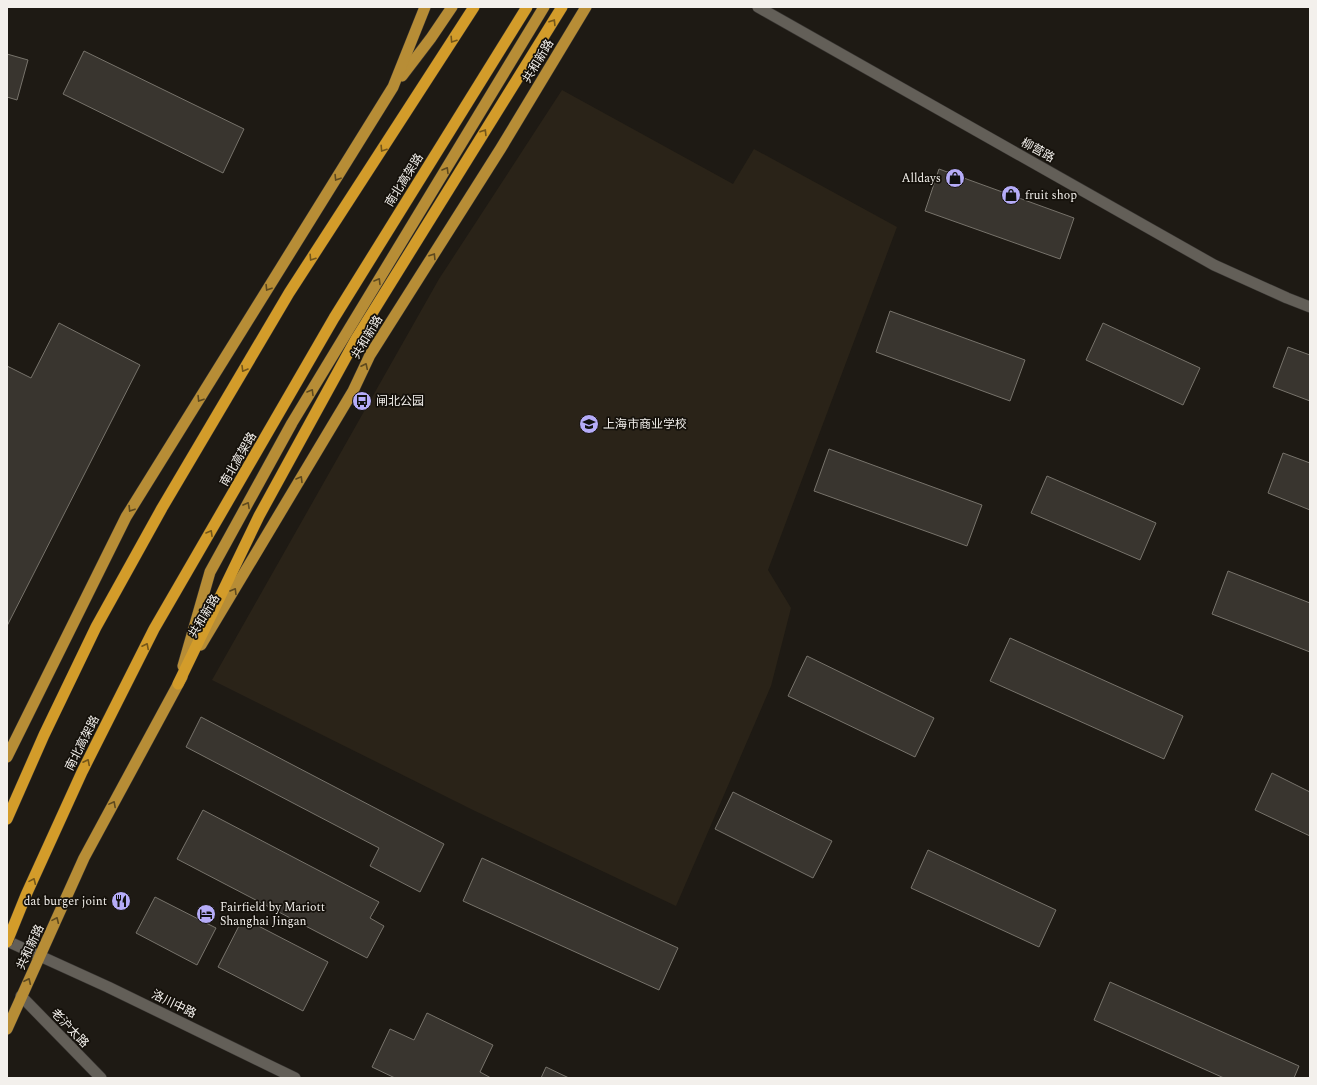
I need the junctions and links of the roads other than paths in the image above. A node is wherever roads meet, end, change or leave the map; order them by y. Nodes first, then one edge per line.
1 (425, 7) edge
2 (452, 7) edge
3 (474, 7) edge
4 (527, 7) edge
5 (544, 7) edge
6 (562, 7) edge
7 (586, 7) edge
8 (758, 7) edge
9 (393, 87) junction
10 (1310, 307) edge
11 (178, 684) junction
12 (7, 757) edge
13 (7, 819) edge
14 (7, 942) edge
15 (40, 956) junction
16 (21, 996) junction
17 (7, 1029) edge
18 (101, 1078) edge
19 (295, 1078) edge

1 - 9 main road
2 - 9 main road
3 -> 13 highway
14 -> 4 highway, 南北高架路, bridge
11 -> 5 main road, 共和新路
11 -> 6 highway
11 -> 7 main road, 共和新路
8 - 10 main road, 柳营路
9 -> 12 main road
15 -> 11 main road, 共和新路
14 - 15 main road, 洛川中路
16 -> 15 main road, 共和新路
15 - 19 main road, 洛川中路
16 - 17 main road, 共和新路
16 - 18 main road, 老沪太路

